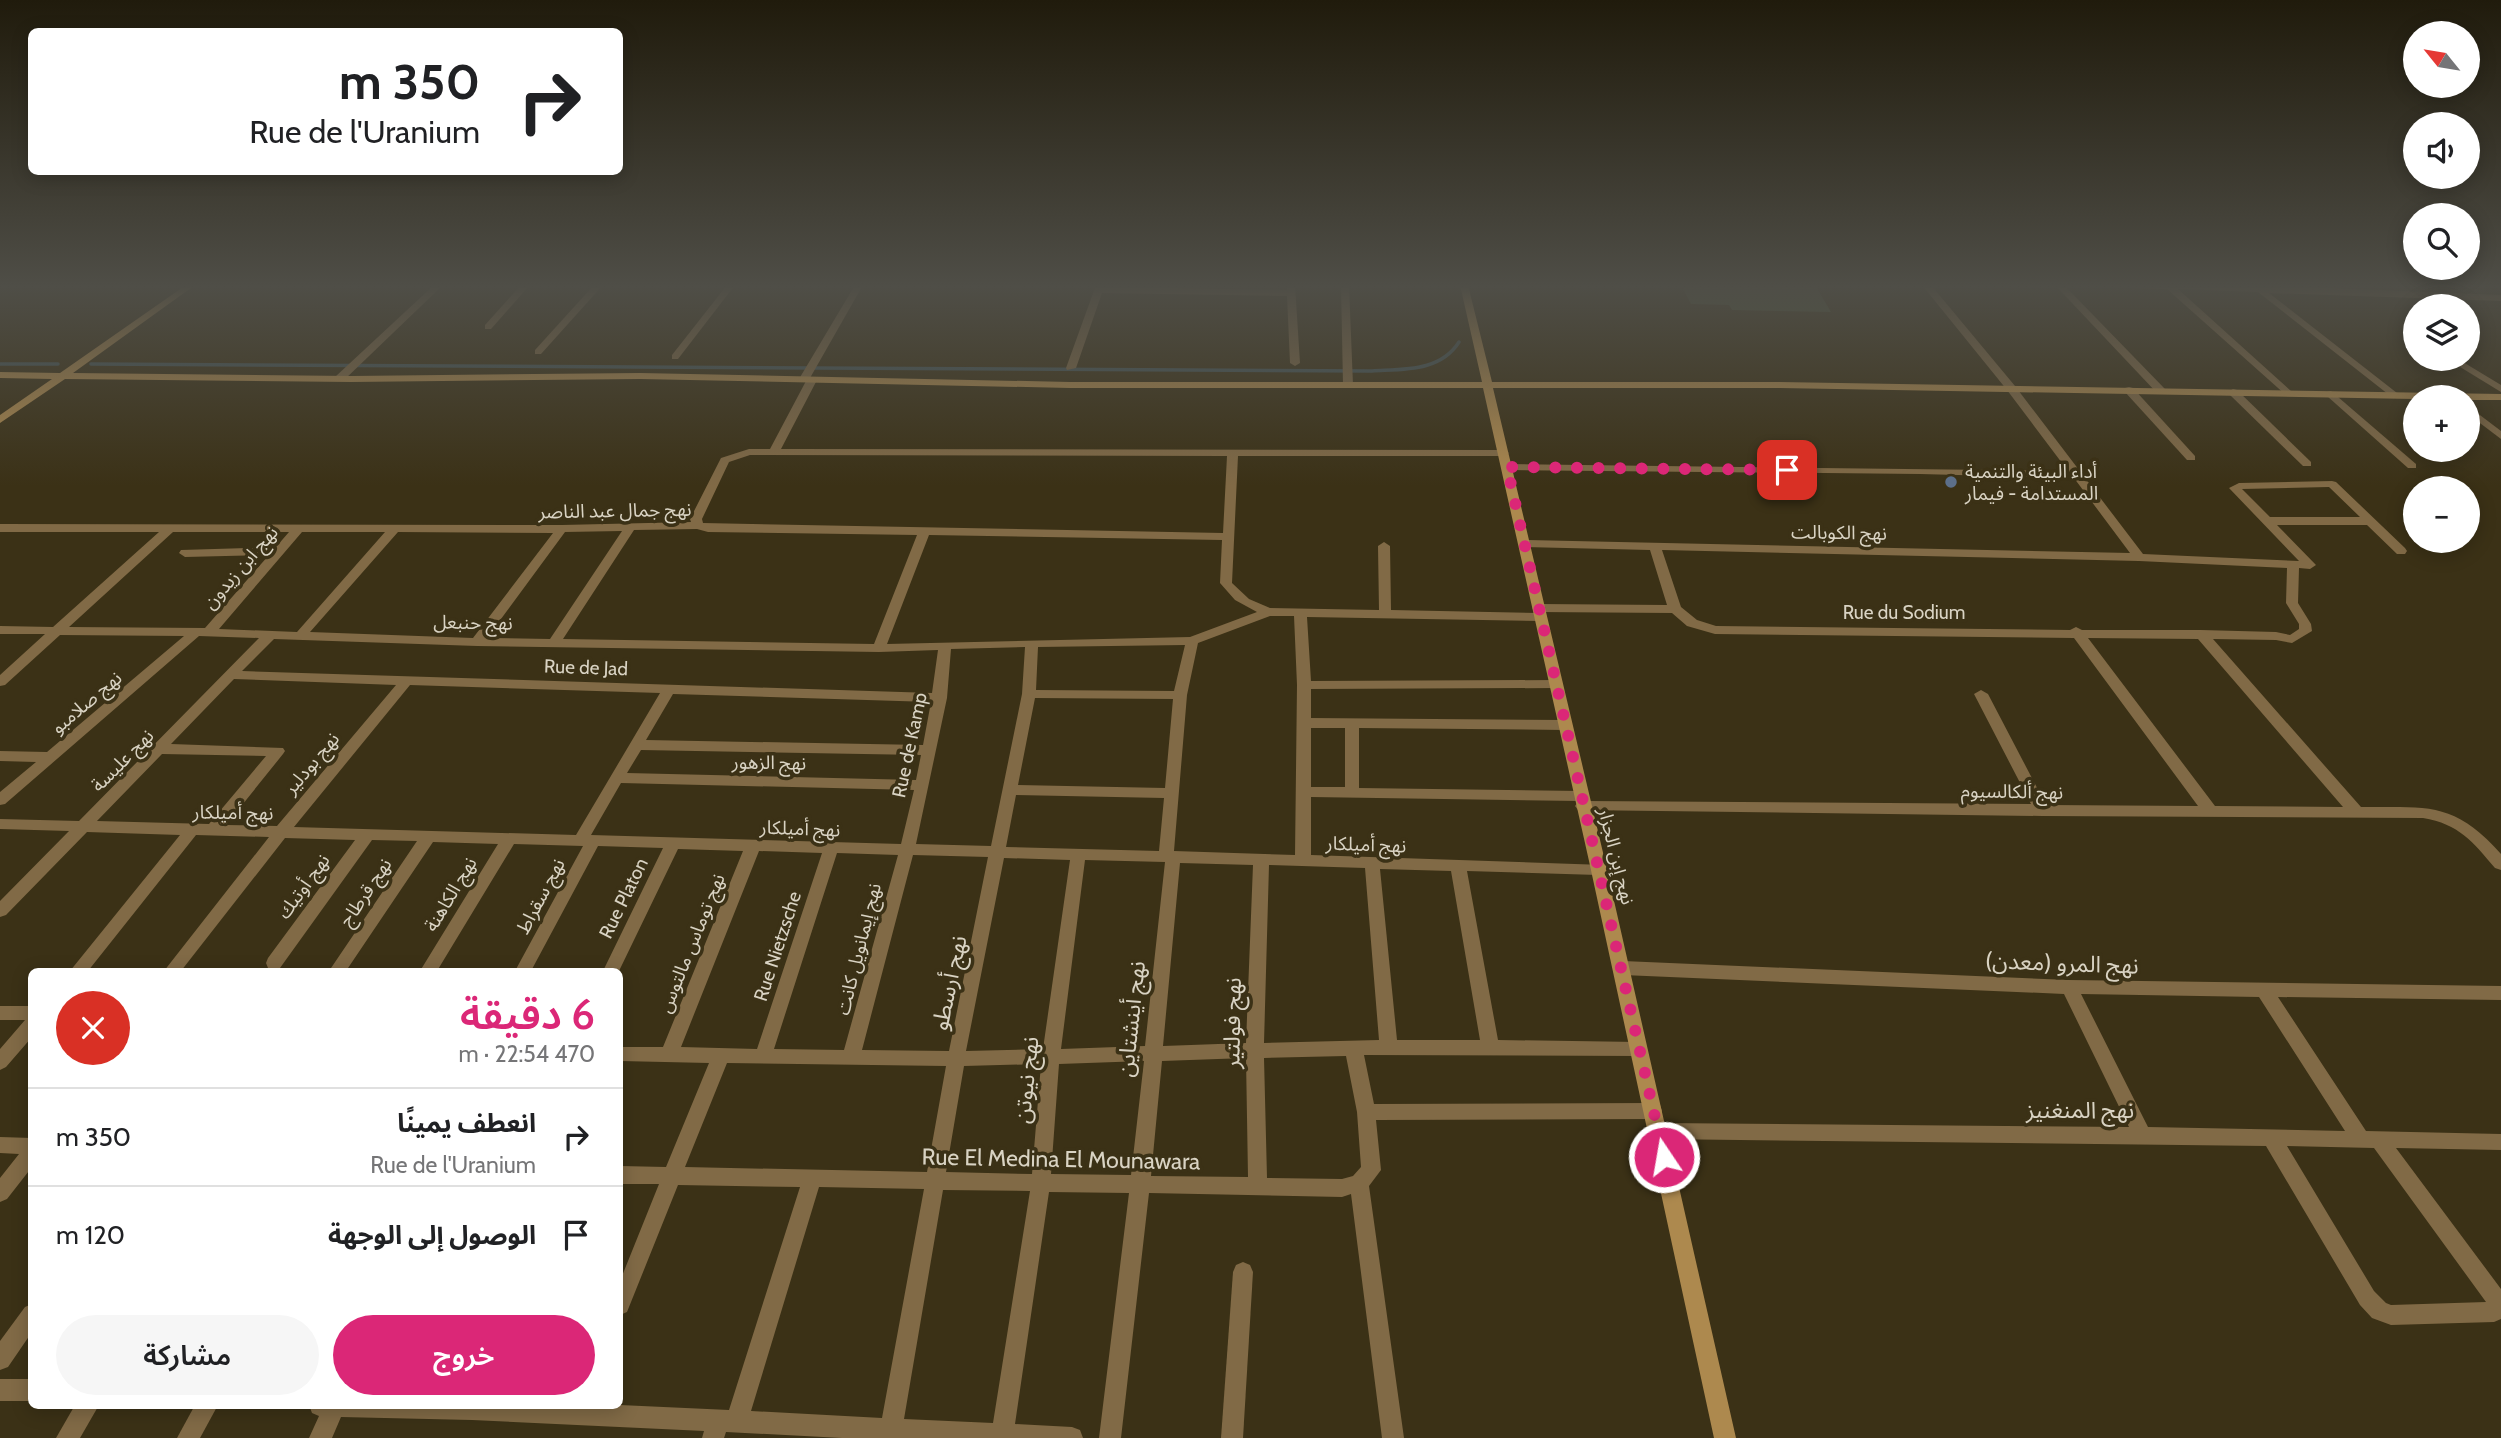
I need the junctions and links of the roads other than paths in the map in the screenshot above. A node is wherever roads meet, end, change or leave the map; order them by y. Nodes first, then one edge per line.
1 (94, 352) edge
2 (368, 352) edge
3 (679, 352) edge
4 (821, 352) edge
5 (1077, 352) edge
6 (1294, 352) edge
7 (1347, 352) edge
8 (1480, 352) edge
9 (1981, 352) edge
10 (2124, 352) edge
11 (2242, 352) edge
12 (2339, 352) edge
13 (675, 357) dead end
14 (1295, 363) dead end
15 (1071, 368) dead end
16 (2472, 371) edge
17 (809, 373) junction
18 (0, 375) edge
19 (61, 375) junction
20 (1348, 375) junction
21 (339, 379) junction
22 (1488, 384) junction
23 (2011, 388) junction
24 (2501, 389) edge
25 (2129, 390) junction
26 (2161, 391) junction
27 (2233, 392) junction
28 (2287, 393) junction
29 (2331, 394) junction
30 (2393, 395) junction
31 (2403, 395) edge
32 (2480, 397) edge
33 (2501, 397) edge
34 (2480, 419) edge
35 (0, 420) edge
36 (2501, 436) edge
37 (773, 453) junction
38 (1233, 454) junction
39 (2190, 458) dead end
40 (1506, 460) junction
41 (2306, 464) dead end
42 (2412, 466) dead end
43 (2077, 475) junction
44 (2267, 521) junction
45 (2370, 521) junction
46 (698, 525) junction
47 (300, 527) junction
48 (396, 527) junction
49 (0, 528) edge
50 (170, 528) junction
51 (629, 529) junction
52 (562, 530) junction
53 (924, 533) junction
54 (1230, 537) junction
55 (1527, 544) junction
56 (1384, 546) dead end
57 (1655, 548) junction
58 (280, 551) junction
59 (2401, 551) dead end
60 (2136, 552) junction
61 (185, 553) dead end
62 (2294, 566) junction
63 (1675, 609) junction
64 (1269, 612) junction
65 (1300, 612) junction
66 (1539, 613) junction
67 (1385, 614) junction
68 (0, 630) edge
69 (59, 630) junction
70 (2076, 631) junction
71 (202, 633) junction
72 (2201, 634) junction
73 (270, 635) junction
74 (300, 636) junction
75 (1192, 641) junction
76 (477, 642) junction
77 (554, 643) junction
78 (1032, 644) junction
79 (945, 647) junction
80 (879, 648) junction
81 (231, 675) junction
82 (405, 681) junction
83 (0, 682) edge
84 (1555, 684) junction
85 (1304, 685) junction
86 (669, 689) junction
87 (1029, 694) junction
88 (1981, 694) dead end
89 (1180, 695) junction
90 (940, 698) junction
91 (1352, 722) junction
92 (1303, 723) junction
93 (1565, 725) junction
94 (635, 745) junction
95 (160, 749) junction
96 (929, 750) junction
97 (0, 756) edge
98 (50, 757) junction
99 (616, 778) junction
100 (921, 785) junction
101 (1011, 790) junction
102 (1303, 792) junction
103 (1172, 793) junction
104 (1352, 793) junction
105 (0, 800) edge
106 (1582, 801) junction
107 (2042, 811) junction
108 (2211, 812) junction
109 (2358, 814) junction
110 (0, 824) edge
111 (82, 827) junction
112 (192, 830) junction
113 (212, 831) junction
114 (281, 832) junction
115 (367, 835) junction
116 (429, 836) junction
117 (509, 839) junction
118 (587, 841) junction
119 (673, 843) junction
120 (753, 846) junction
121 (831, 848) junction
122 (905, 850) junction
123 (999, 852) junction
124 (1078, 855) junction
125 (1169, 857) junction
126 (1261, 860) junction
127 (1303, 861) junction
128 (1372, 863) junction
129 (2501, 864) edge
130 (1458, 865) junction
131 (1598, 869) junction
132 (0, 911) edge
133 (274, 963) dead end
134 (80, 968) edge
135 (174, 968) edge
136 (339, 968) edge
137 (430, 968) edge
138 (524, 968) edge
139 (612, 968) edge
140 (1623, 968) junction
141 (2069, 987) junction
142 (2264, 990) junction
143 (2501, 993) edge
144 (0, 1013) edge
145 (28, 1013) edge
146 (27, 1029) edge
147 (1389, 1047) junction
148 (1354, 1048) junction
149 (1490, 1048) junction
150 (1638, 1049) junction
151 (1255, 1051) junction
152 (669, 1055) junction
153 (1151, 1055) junction
154 (721, 1056) junction
155 (763, 1056) junction
156 (1051, 1057) junction
157 (623, 1058) edge
158 (851, 1058) junction
159 (956, 1059) junction
160 (0, 1062) edge
161 (1653, 1111) junction
162 (1366, 1112) junction
163 (1658, 1131) junction
164 (2143, 1135) junction
165 (2271, 1137) junction
166 (2370, 1140) junction
167 (2501, 1142) edge
168 (0, 1145) edge
169 (28, 1146) edge
170 (28, 1157) edge
171 (623, 1175) edge
172 (670, 1176) junction
173 (812, 1179) junction
174 (936, 1182) junction
175 (1041, 1183) junction
176 (1359, 1183) junction
177 (1140, 1186) junction
178 (1258, 1187) junction
179 (0, 1193) edge
180 (1243, 1272) dead end
181 (623, 1297) edge
182 (28, 1320) edge
183 (0, 1359) edge
184 (0, 1390) edge
185 (28, 1390) edge
186 (86, 1409) edge
187 (205, 1409) edge
188 (334, 1409) edge
189 (543, 1409) edge
190 (578, 1410) edge
191 (722, 1427) edge
192 (891, 1431) junction
193 (1002, 1435) junction
194 (1031, 1437) edge
195 (68, 1438) edge
196 (188, 1438) edge
197 (320, 1438) edge
198 (1072, 1438) edge
199 (1110, 1438) edge
200 (1232, 1438) edge
201 (1393, 1438) edge
202 (1725, 1438) edge

1 - 19 street
2 - 21 street
3 - 13 street
4 - 17 street
5 - 15 street
6 - 14 street
7 - 20 street
8 - 22 street, نهج إبن الجزار
9 - 23 street
10 - 26 street
11 - 28 street
12 - 30 street
16 - 24 street
17 - 20 street
17 - 21 street
17 - 37 street
18 - 19 street
19 - 21 street
19 - 35 street
20 - 22 street
22 - 23 street
22 - 40 street, نهج إبن الجزار
23 - 25 street
23 - 43 street
25 - 26 street
25 - 39 street
26 - 27 street
27 - 28 street
27 - 41 street
28 - 29 street
29 - 30 street
29 - 42 street
30 - 31 street
32 - 33 street
34 - 36 street
37 - 38 street
37 - 46 street
38 - 40 street
38 - 54 street
40 - 43 street
40 - 55 street, نهج إبن الجزار
43 - 60 street
44 - 45 street
44 - 45 street
44 - 62 street
45 - 59 street
46 - 51 street, نهج جمال عبد الناصر
46 - 53 street, نهج جمال عبد الناصر
47 - 48 street, نهج جمال عبد الناصر
47 - 50 street, نهج جمال عبد الناصر
47 - 58 street, نهج ابن زيدون
48 - 52 street, نهج جمال عبد الناصر
48 - 74 street
49 - 50 street, نهج جمال عبد الناصر
50 - 69 street
51 - 52 street, نهج جمال عبد الناصر
51 - 77 street
52 - 76 street
53 - 54 street, نهج جمال عبد الناصر
53 - 80 street
54 - 64 street
55 - 57 street, نهج الكوبالت
55 - 66 street, نهج إبن الجزار
56 - 67 street
57 - 60 street, نهج الكوبالت
57 - 63 street
58 - 61 street
58 - 71 street, نهج ابن زيدون
60 - 62 street, نهج الكوبالت
62 - 72 street, Rue du Sodium
63 - 66 street
63 - 70 street, Rue du Sodium
64 - 65 street
64 - 75 street, نهج حنبعل
65 - 67 street
65 - 85 street
66 - 67 street
66 - 84 street, نهج إبن الجزار
68 - 69 street, نهج حنبعل
69 - 71 street, نهج حنبعل
69 - 83 street
70 - 72 street, Rue du Sodium
70 - 108 street
71 - 73 street, نهج حنبعل
71 - 98 street, نهج صلامبو
72 - 109 street
73 - 74 street, نهج حنبعل
73 - 81 street, نهج عليسة
74 - 76 street, نهج حنبعل
75 - 78 street, نهج حنبعل
75 - 89 street, نهج أينشتاين
76 - 77 street, نهج حنبعل
77 - 80 street, نهج حنبعل
78 - 79 street, نهج حنبعل
78 - 87 street, نهج أرسطو
79 - 80 street, نهج حنبعل
79 - 90 street, Rue de Kamp
81 - 82 street, Rue de Jad
81 - 95 street, نهج عليسة
82 - 86 street, Rue de Jad
82 - 114 street, نهج بودلير
84 - 85 street
84 - 93 street, نهج إبن الجزار
85 - 92 street
86 - 90 street, Rue de Jad
86 - 94 street, نهج سقراط
87 - 89 street
87 - 101 street, نهج أرسطو
88 - 107 street
89 - 103 street, نهج أينشتاين
90 - 96 street, Rue de Kamp
91 - 92 street
91 - 93 street
91 - 104 street
92 - 102 street
93 - 106 street, نهج إبن الجزار
94 - 96 street
94 - 99 street, نهج سقراط
95 - 111 street, نهج عليسة
95 - 113 street
96 - 100 street, Rue de Kamp
97 - 98 street
98 - 105 street, نهج صلامبو
99 - 100 street, نهج الزهور
99 - 118 street, نهج سقراط
100 - 122 street, Rue de Kamp
101 - 103 street
101 - 123 street, نهج أرسطو
102 - 104 street, نهج ألكالسيوم
102 - 127 street
103 - 125 street, نهج أينشتاين
104 - 106 street, نهج ألكالسيوم
106 - 107 street, نهج ألكالسيوم
106 - 131 street, نهج إبن الجزار
107 - 108 street, نهج ألكالسيوم
108 - 109 street, نهج ألكالسيوم
109 - 129 street, نهج ألكالسيوم
110 - 111 street, نهج أميلكار
111 - 112 street, نهج أميلكار
111 - 132 street, نهج عليسة
112 - 113 street, نهج أميلكار
112 - 134 street
113 - 114 street, نهج أميلكار
114 - 115 street, نهج أميلكار
114 - 135 street, نهج بودلير
115 - 116 street, نهج أميلكار
115 - 133 street, نهج أوتيك
116 - 117 street, نهج أميلكار
116 - 136 street, نهج قرطاج
117 - 118 street, نهج أميلكار
117 - 137 street, نهج الكاهنة
118 - 119 street, نهج أميلكار
118 - 138 street, نهج سقراط
119 - 120 street, نهج أميلكار
119 - 139 street, Rue Platon
120 - 121 street, نهج أميلكار
120 - 152 street, نهج توماس مالتوس
121 - 122 street, نهج أميلكار
121 - 155 street, Rue Nietzsche
122 - 123 street, نهج أميلكار
122 - 158 street, نهج إيمانويل كانت
123 - 124 street, نهج أميلكار
123 - 159 street, نهج أرسطو
124 - 125 street, نهج أميلكار
124 - 156 street, نهج نيوتن
125 - 126 street, نهج أميلكار
125 - 153 street, نهج أينشتاين
126 - 127 street, نهج أميلكار
126 - 151 street, نهج فولتير
127 - 128 street, نهج أميلكار
128 - 130 street, نهج أميلكار
128 - 147 street
130 - 131 street, نهج أميلكار
130 - 149 street
131 - 140 street, نهج إبن الجزار
140 - 141 street, نهج المرو (معدن)
140 - 150 street, نهج إبن الجزار
141 - 142 street, نهج المرو (معدن)
141 - 164 street
142 - 143 street, نهج المرو (معدن)
142 - 166 street
144 - 145 street
146 - 160 street
147 - 148 street
147 - 149 street
148 - 151 street
148 - 162 street
149 - 150 street
150 - 161 street, نهج إبن الجزار
151 - 153 street
151 - 178 street, نهج فولتير
152 - 154 street
152 - 157 street
153 - 156 street
153 - 177 street, نهج أينشتاين
154 - 155 street
154 - 172 street
155 - 158 street
156 - 159 street
156 - 175 street, نهج نيوتن
158 - 159 street
159 - 174 street, نهج أرسطو
161 - 162 street
161 - 163 street, نهج إبن الجزار
162 - 176 street
163 - 164 street, نهج المنغنيز
163 - 202 street, نهج إبن الجزار
164 - 165 street, نهج المنغنيز
165 - 166 street, نهج المنغنيز
165 - 166 street
166 - 167 street, نهج المنغنيز
168 - 169 street
170 - 179 street
171 - 172 street, Rue El Medina El Mounawara
172 - 173 street, Rue El Medina El Mounawara
172 - 181 street
173 - 174 street, Rue El Medina El Mounawara
173 - 191 street
174 - 175 street, Rue El Medina El Mounawara
174 - 192 street, نهج أرسطو
175 - 177 street, Rue El Medina El Mounawara
175 - 193 street, نهج نيوتن
176 - 178 street, Rue El Medina El Mounawara
176 - 201 street
177 - 178 street, Rue El Medina El Mounawara
177 - 199 street, نهج أينشتاين
180 - 200 street
182 - 183 street
184 - 185 street
186 - 195 street
187 - 196 street
188 - 197 street
189 - 190 street
190 - 191 street
191 - 192 street
192 - 193 street
193 - 194 street
194 - 198 street

